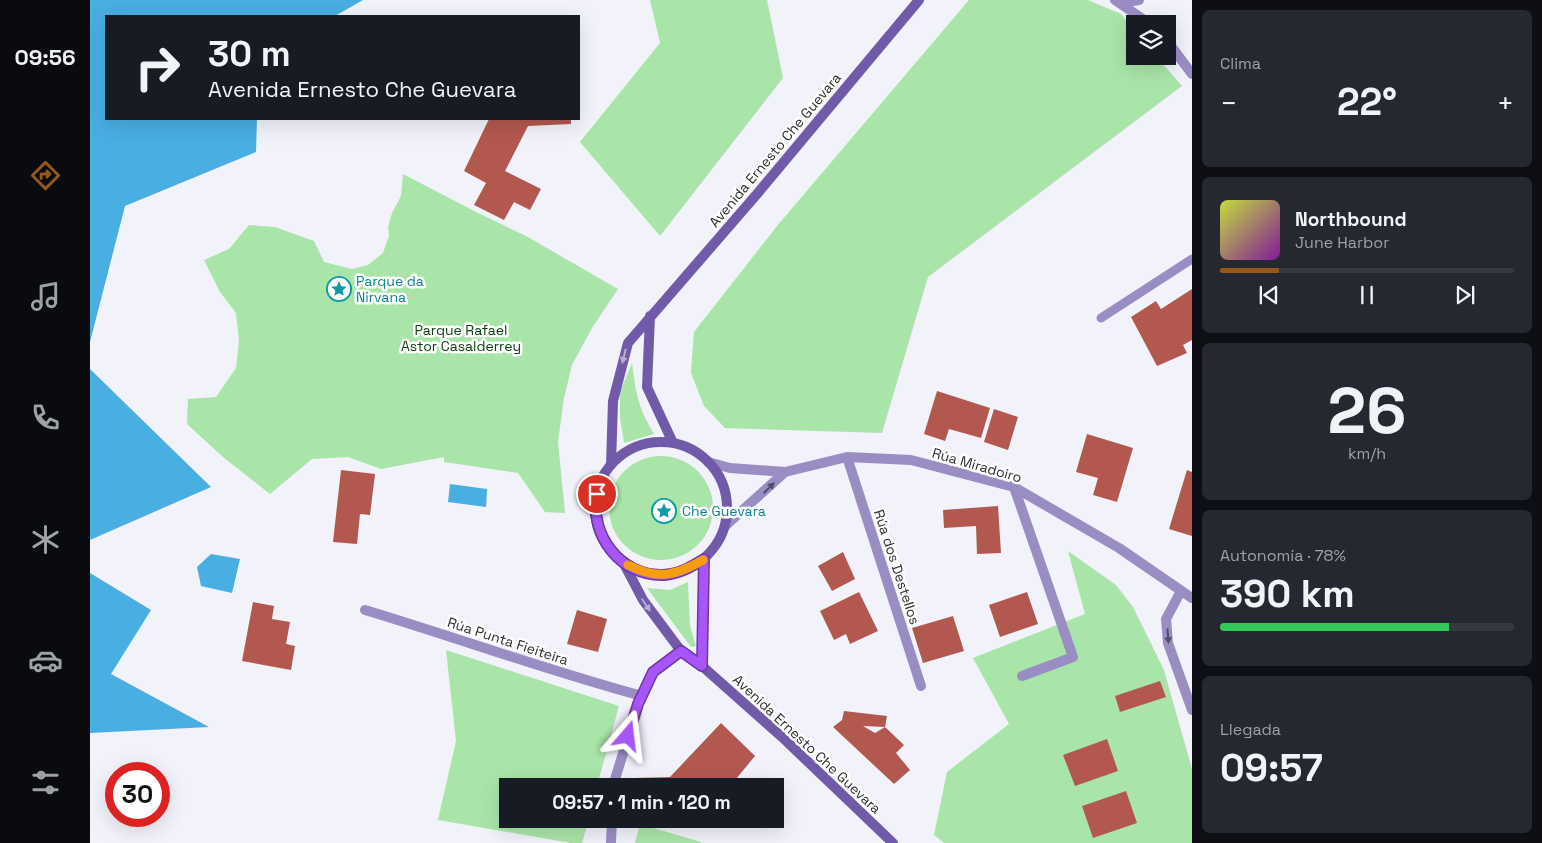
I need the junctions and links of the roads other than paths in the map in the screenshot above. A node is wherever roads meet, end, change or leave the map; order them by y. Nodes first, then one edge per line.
1 (919, 0) edge
2 (1139, 0) edge
3 (1118, 2) edge
4 (1137, 15) edge
5 (1176, 53) edge
6 (1192, 74) edge
7 (1192, 259) edge
8 (650, 316) junction
9 (1101, 318) dead end
10 (673, 443) junction
11 (847, 457) junction
12 (708, 462) junction
13 (611, 465) junction
14 (785, 472) junction
15 (1014, 487) junction
16 (725, 526) junction
17 (704, 559) junction
18 (623, 562) junction
19 (1181, 591) junction
20 (1192, 598) edge
21 (365, 610) dead end
22 (681, 651) junction
23 (702, 666) junction
24 (1022, 676) dead end
25 (921, 686) dead end
26 (642, 696) junction
27 (1192, 710) edge
28 (616, 778) edge
29 (612, 828) edge
30 (611, 843) edge
31 (893, 843) edge

1 - 8 main road, Avenida Ernesto Che Guevara
2 - 3 street
3 - 4 street
5 - 6 street
7 - 9 lane
8 - 10 main road
8 -> 13 main road, Avenida Ernesto Che Guevara
10 - 12 main road
10 - 13 main road
11 - 14 street, Rúa Miradoiro
11 - 15 street, Rúa Miradoiro
11 - 25 street, Rúa dos Destellos
12 - 14 street, Rúa Miradoiro
12 - 16 main road
13 - 18 main road
16 -> 14 street, Rúa Miradoiro
15 - 19 street, Rúa Miradoiro
15 - 24 street
16 - 17 main road
17 - 18 main road
17 - 23 main road
18 -> 22 main road, Avenida Ernesto Che Guevara
19 - 20 street, Rúa Miradoiro
19 -> 27 street
21 - 26 street, Rúa Punta Fieiteira
22 - 23 main road, Avenida Ernesto Che Guevara
22 - 26 street
23 - 31 main road, Avenida Ernesto Che Guevara
26 - 28 street
29 - 30 street

